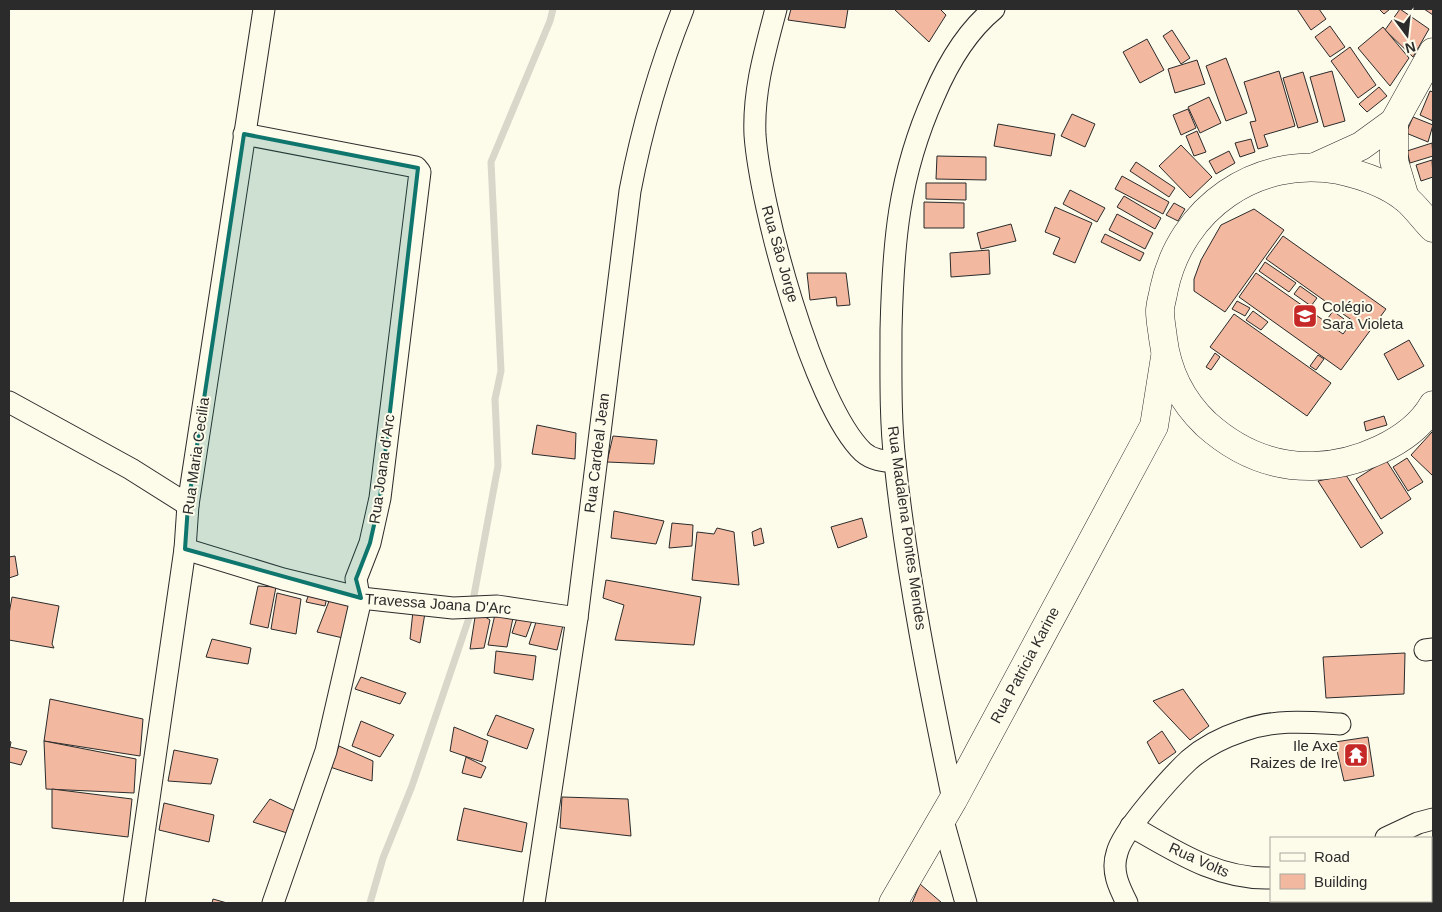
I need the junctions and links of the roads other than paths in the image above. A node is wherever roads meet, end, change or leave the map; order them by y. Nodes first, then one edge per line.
1 (264, 9) edge
2 (683, 9) edge
3 (776, 9) edge
4 (994, 9) edge
5 (1433, 52) edge
6 (1394, 122) junction
7 (244, 134) junction
8 (1318, 166) junction
9 (1405, 198) junction
10 (1433, 228) edge
11 (1166, 357) junction
12 (9, 402) edge
13 (1433, 405) edge
14 (1194, 413) junction
15 (1154, 426) junction
16 (895, 462) junction
17 (188, 505) junction
18 (185, 549) junction
19 (361, 598) junction
20 (576, 618) junction
21 (1340, 724) dead end
22 (948, 809) junction
23 (1433, 819) edge
24 (1131, 826) junction
25 (1388, 837) edge
26 (1270, 878) edge
27 (134, 903) edge
28 (273, 903) edge
29 (534, 903) edge
30 (893, 903) edge
31 (966, 903) edge
32 (1127, 903) edge

1 - 7 street, Rua Maria Cecilia
2 - 20 street, Rua Cardeal Jean
3 - 16 street, Rua Sâo Jorge
4 - 16 street, Rua Madalena Pontes Mendes
5 - 6 main road
6 - 8 main road
6 - 9 main road
7 - 17 street, Rua Maria Cecilia
7 - 19 street, Rua Joana d'Arc
8 - 9 main road
8 - 11 main road
9 - 10 main road
11 - 14 main road
11 - 15 main road, Rua Patricia Karine
12 - 17 street
13 - 14 main road
14 - 15 main road
15 - 22 main road, Rua Patricia Karine
16 - 22 street, Rua Madalena Pontes Mendes
17 - 18 street, Rua Maria Cecilia
18 - 19 street, Travessa Joana D'Arc
18 - 27 street, Rua Maria Cecilia
19 - 20 street, Travessa Joana D'Arc
19 - 28 street, Rua Joana d'Arc
20 - 29 street, Rua Cardeal Jean
21 - 24 street
22 - 30 main road, Rua Patricia Karine
22 - 31 street, Rua Madalena Pontes Mendes
23 - 25 street
24 - 26 street, Rua Volts
24 - 32 street

